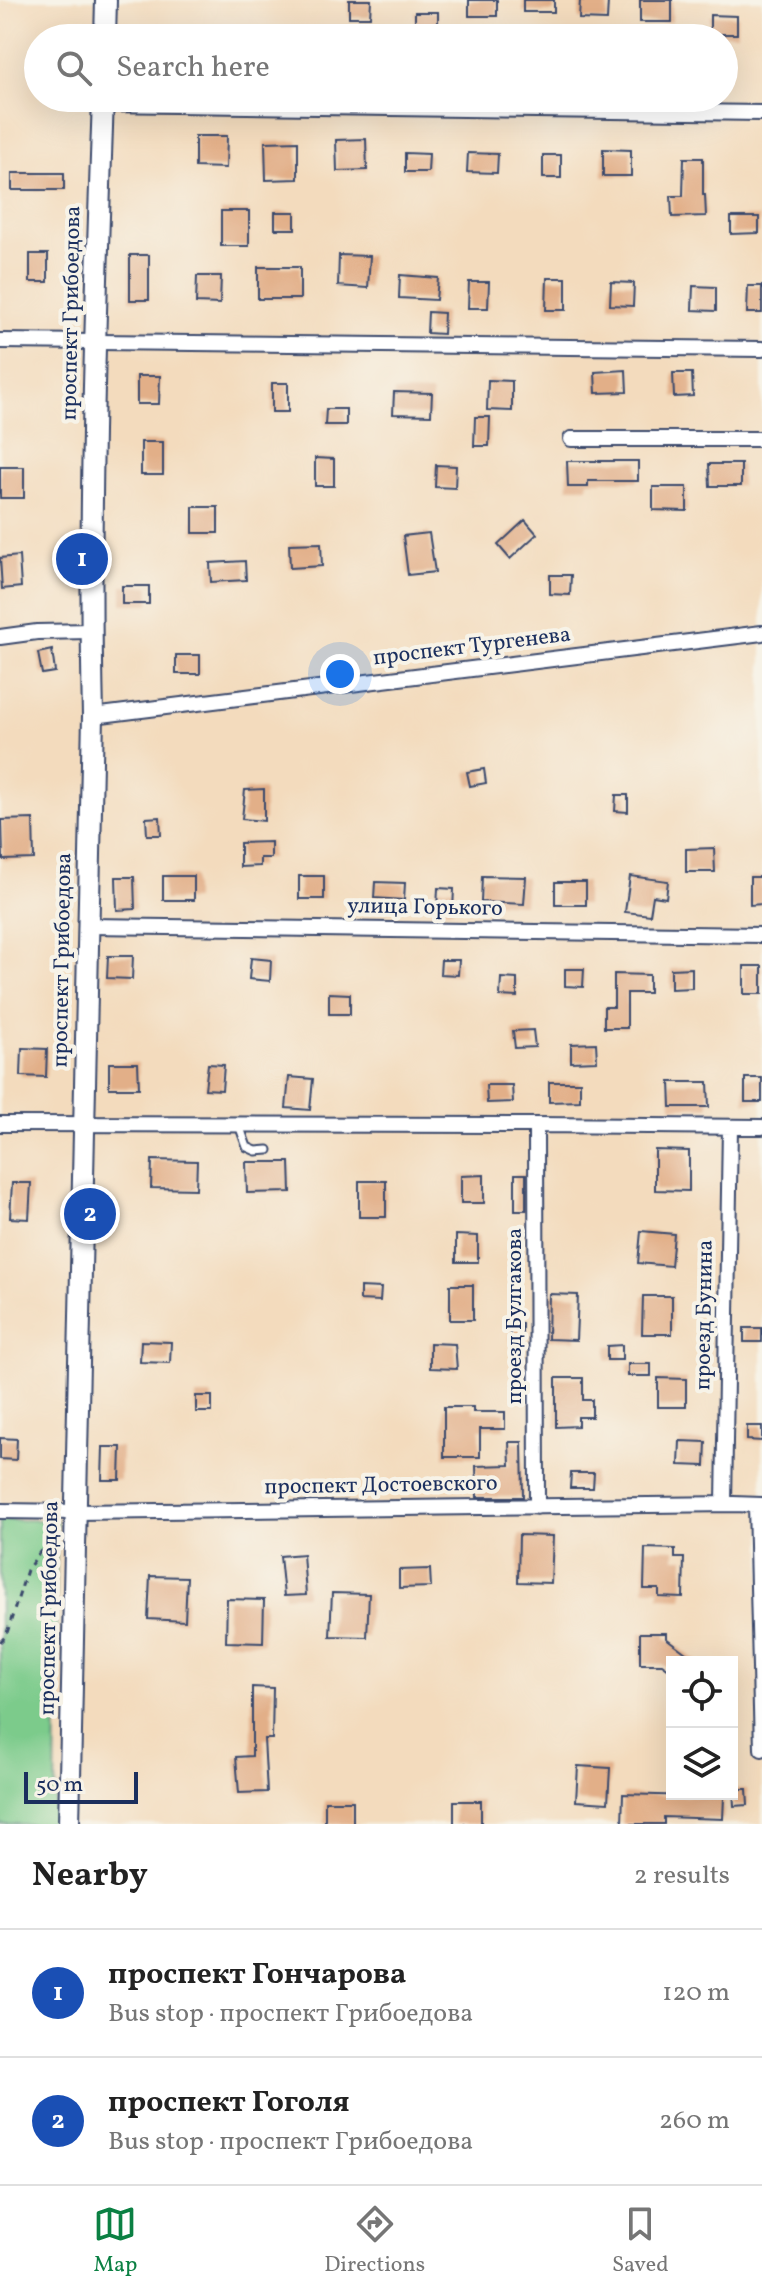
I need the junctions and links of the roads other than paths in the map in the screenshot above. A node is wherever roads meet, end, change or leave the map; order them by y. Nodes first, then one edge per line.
1 (106, 0) edge
2 (105, 24) edge
3 (102, 112) edge
4 (707, 112) edge
5 (762, 113) edge
6 (0, 341) edge
7 (94, 342) junction
8 (762, 349) edge
9 (571, 439) dead end
10 (762, 439) edge
11 (91, 631) junction
12 (762, 633) edge
13 (0, 637) edge
14 (93, 716) junction
15 (88, 926) junction
16 (762, 935) edge
17 (0, 1124) edge
18 (84, 1125) junction
19 (239, 1125) junction
20 (536, 1125) junction
21 (730, 1127) junction
22 (762, 1127) edge
23 (268, 1150) dead end
24 (724, 1504) junction
25 (759, 1505) edge
26 (537, 1507) junction
27 (0, 1511) edge
28 (72, 1512) junction
29 (762, 1749) edge
30 (69, 1824) edge

1 - 2 street
3 - 7 street, проспект Грибоедова
4 - 5 street
6 - 7 street
7 - 8 street
7 - 11 street, проспект Грибоедова
9 - 10 street
11 - 13 street
11 - 14 street, проспект Грибоедова
12 - 14 street, проспект Тургенева
14 - 15 street, проспект Грибоедова
15 - 16 street, улица Горького
15 - 18 street, проспект Грибоедова
17 - 18 street
18 - 19 street
18 - 28 street, проспект Грибоедова
19 - 20 street
19 - 23 lane
20 - 21 street
20 - 26 street, проезд Булгакова
21 - 22 street
21 - 24 street, проезд Бунина
24 - 25 street, проспект Достоевского
24 - 26 street, проспект Достоевского
25 - 29 street
26 - 28 street, проспект Достоевского
27 - 28 street, проспект Достоевского
28 - 30 street, проспект Грибоедова

